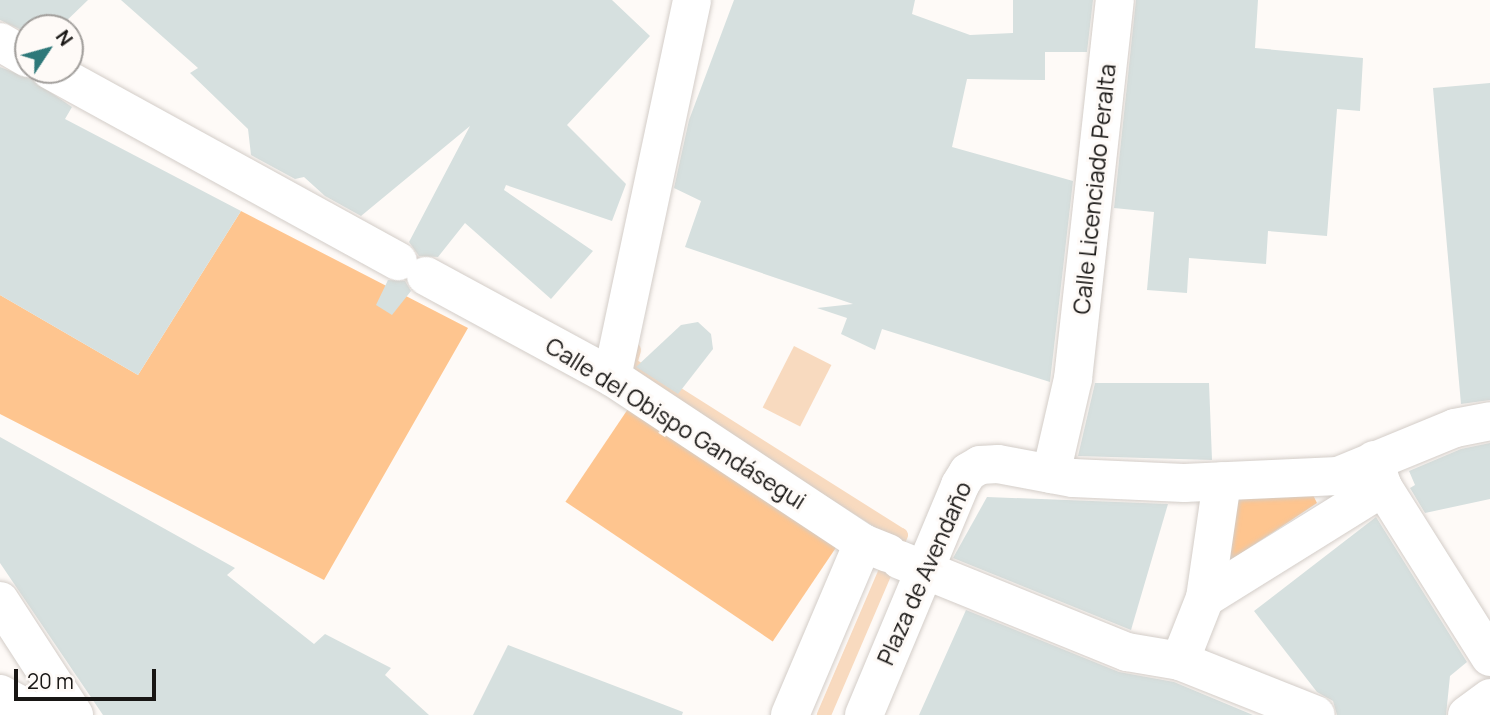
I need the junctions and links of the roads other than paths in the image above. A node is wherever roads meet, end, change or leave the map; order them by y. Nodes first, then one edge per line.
1 (692, 0) edge
2 (1115, 0) edge
3 (75, 84) edge
4 (612, 377) junction
5 (1490, 421) edge
6 (1378, 473) junction
7 (1062, 476) junction
8 (1222, 481) junction
9 (892, 556) junction
10 (1205, 598) junction
11 (0, 601) edge
12 (1490, 657) edge
13 (1180, 661) junction
14 (0, 694) edge
15 (1490, 698) edge
16 (1311, 713) edge
17 (39, 715) edge
18 (74, 715) edge
19 (790, 715) edge
20 (864, 715) edge
21 (1467, 715) edge

1 - 4 street
2 - 7 street, Calle Licenciado Peralta
3 - 4 street, Calle del Obispo Gandásegui
4 - 9 street, Calle del Obispo Gandásegui
5 - 6 street
6 - 8 street, Plaza de Avendaño
6 - 10 street
6 - 12 street
7 - 8 street, Plaza de Avendaño
7 - 9 street, Plaza de Avendaño
8 - 10 street
9 - 13 street, Calle del Obispo Gandásegui
9 - 19 street
9 - 20 street, Plaza de Avendaño
10 - 13 street
11 - 18 street
13 - 16 street, Calle del Obispo Gandásegui
14 - 17 street
15 - 21 street

